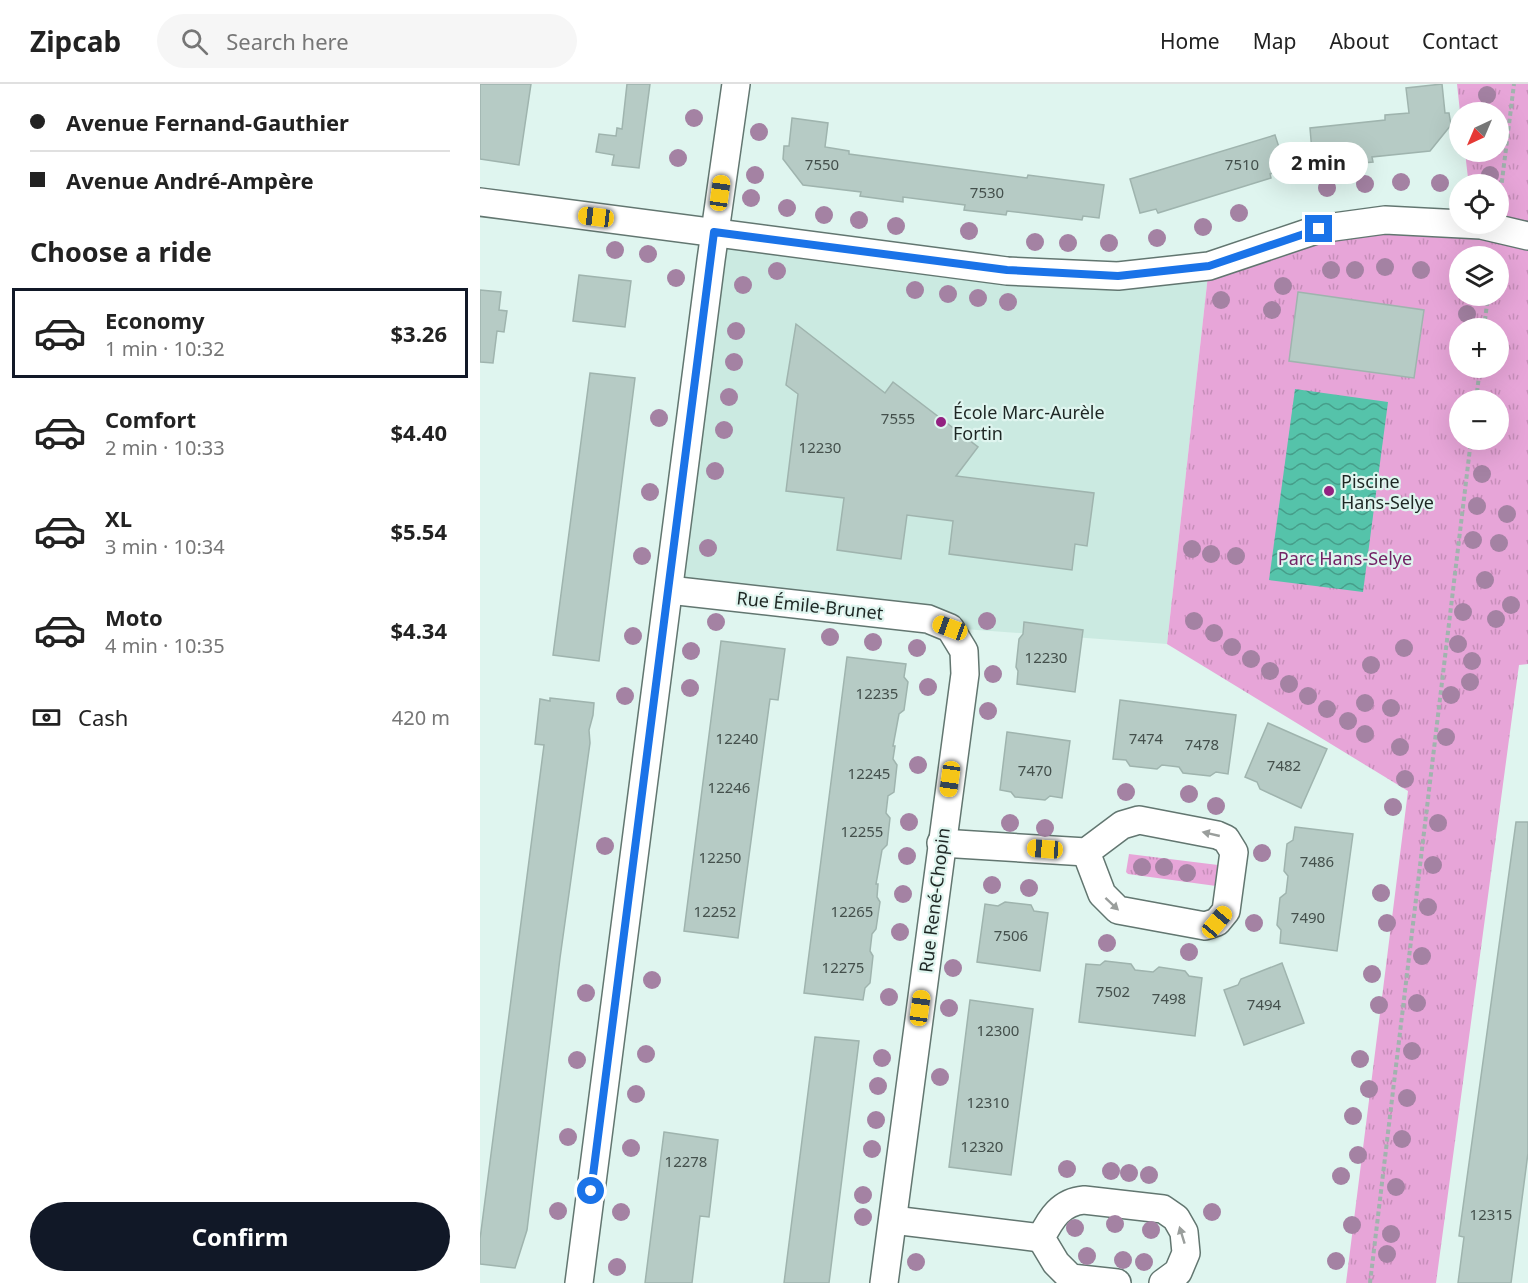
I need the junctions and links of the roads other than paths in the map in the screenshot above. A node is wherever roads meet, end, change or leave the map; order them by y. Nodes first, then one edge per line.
1 (736, 84) edge
2 (480, 202) edge
3 (714, 232) junction
4 (1528, 236) edge
5 (669, 590) junction
6 (950, 628) joint
7 (942, 843) junction
8 (1086, 852) junction
9 (893, 1220) junction
10 (1041, 1238) junction
11 (579, 1283) edge
12 (884, 1283) edge
13 (1117, 1283) edge
14 (1163, 1283) edge

1 - 3 street
2 - 3 street
3 - 4 street
3 - 5 street
5 - 6 street, Rue Émile-Brunet
5 - 11 street
6 - 7 street, Rue René-Chopin
7 - 8 street
7 - 9 street, Rue René-Chopin
8 -> 8 street
9 - 10 street
9 - 12 street, Rue René-Chopin
10 - 13 street
14 -> 10 street

